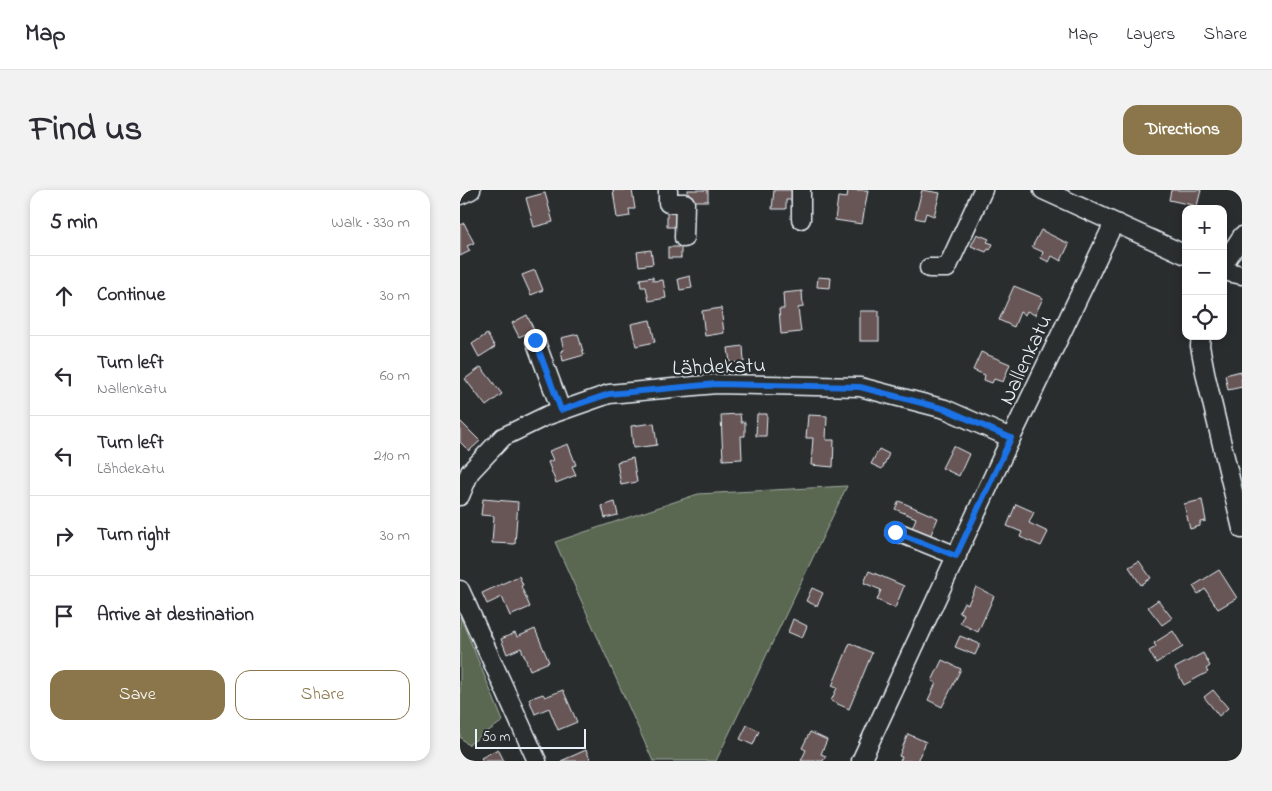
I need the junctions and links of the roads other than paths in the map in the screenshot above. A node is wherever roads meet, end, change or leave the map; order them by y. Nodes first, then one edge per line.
1 (471, 190) edge
2 (668, 190) edge
3 (801, 190) edge
4 (983, 190) edge
5 (1043, 190) edge
6 (460, 195) edge
7 (800, 219) dead end
8 (1114, 222) junction
9 (1242, 236) edge
10 (684, 238) dead end
11 (1182, 252) edge
12 (1227, 259) edge
13 (929, 268) dead end
14 (1227, 272) edge
15 (1242, 275) edge
16 (535, 340) dead end
17 (1201, 340) edge
18 (561, 410) junction
19 (1011, 438) junction
20 (460, 496) edge
21 (1242, 529) edge
22 (895, 532) dead end
23 (956, 556) junction
24 (460, 590) edge
25 (537, 761) edge
26 (861, 761) edge

1 - 6 street
2 - 10 street
3 - 7 street
4 - 13 street
5 - 8 street
8 - 11 street
8 - 19 street, Nallenkatu
9 - 12 street
14 - 15 street
16 - 18 street
17 - 21 street
18 - 19 street, Lähdekatu
18 - 20 street, Lähdekatu
19 - 23 street, Nallenkatu
22 - 23 street
23 - 26 street, Nallenkatu
24 - 25 street

